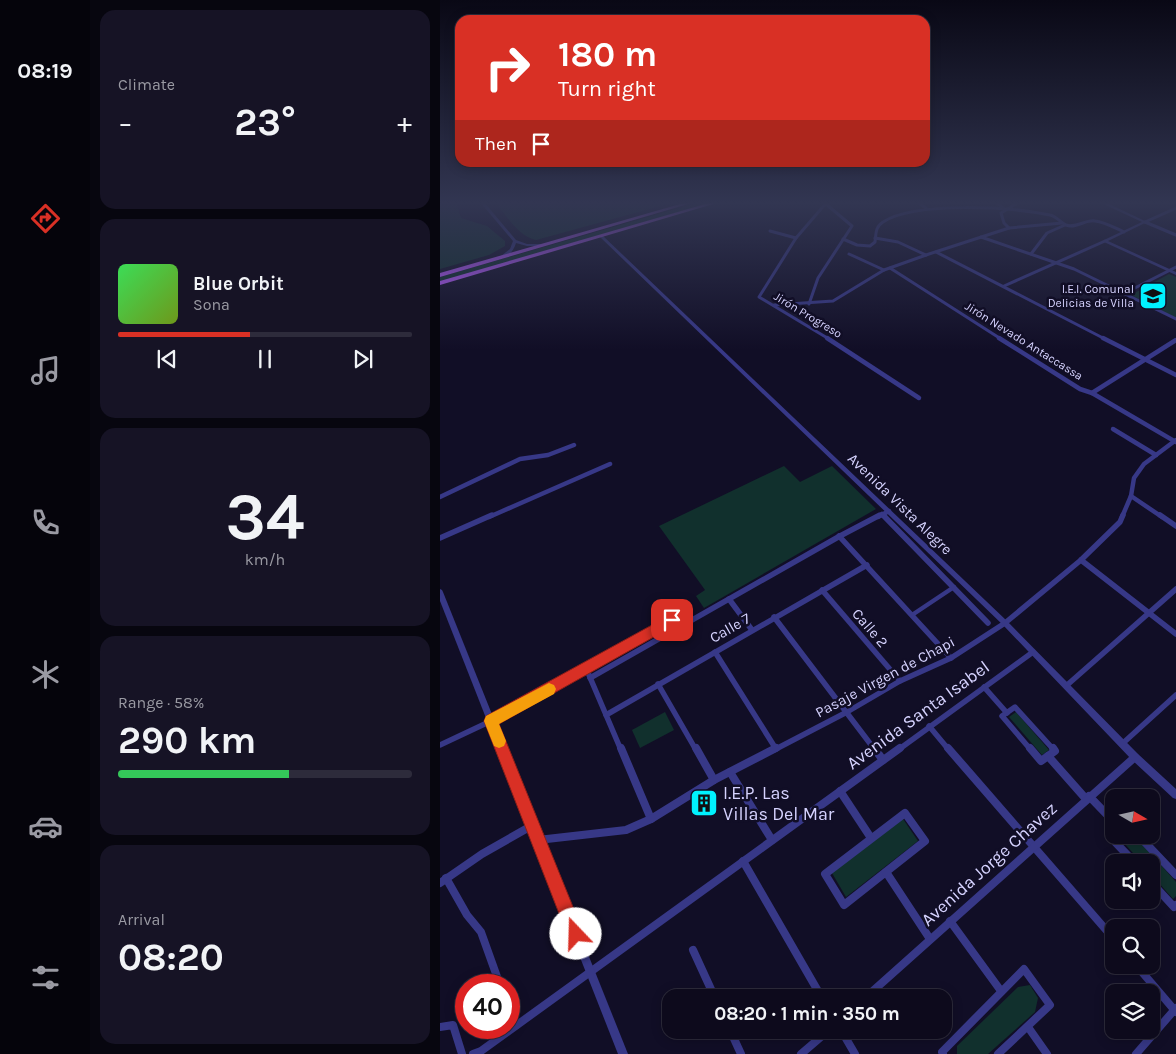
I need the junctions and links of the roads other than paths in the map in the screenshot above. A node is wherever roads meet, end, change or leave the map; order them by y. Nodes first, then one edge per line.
1 (510, 251) edge
2 (522, 251) edge
3 (549, 251) edge
4 (617, 251) edge
5 (787, 251) edge
6 (835, 251) edge
7 (916, 251) edge
8 (1020, 251) edge
9 (1033, 251) edge
10 (1081, 251) edge
11 (1128, 251) edge
12 (936, 252) joint
13 (849, 254) dead end
14 (1031, 254) junction
15 (926, 256) junction
16 (502, 257) junction
17 (1056, 263) junction
18 (1176, 266) edge
19 (890, 268) junction
20 (884, 270) junction
21 (1168, 270) junction
22 (440, 274) edge
23 (1176, 274) edge
24 (440, 283) edge
25 (1004, 286) junction
26 (1124, 293) junction
27 (809, 304) junction
28 (774, 305) junction
29 (1176, 319) edge
30 (1176, 340) edge
31 (1146, 359) junction
32 (1176, 375) edge
33 (1092, 393) junction
34 (919, 398) dead end
35 (1113, 429) dead end
36 (1176, 441) edge
37 (574, 445) dead end
38 (1156, 455) junction
39 (610, 464) dead end
40 (1131, 496) junction
41 (440, 497) edge
42 (888, 511) junction
43 (882, 514) junction
44 (1176, 526) edge
45 (839, 536) junction
46 (440, 538) edge
47 (1081, 560) junction
48 (866, 565) junction
49 (954, 586) junction
50 (822, 590) junction
51 (1176, 590) edge
52 (440, 592) edge
53 (729, 599) junction
54 (690, 610) dead end
55 (1149, 613) junction
56 (912, 615) junction
57 (774, 617) junction
58 (988, 623) dead end
59 (1005, 623) junction
60 (752, 630) junction
61 (1176, 634) edge
62 (714, 652) junction
63 (1033, 652) junction
64 (950, 658) junction
65 (586, 668) junction
66 (590, 678) junction
67 (900, 681) junction
68 (658, 684) junction
69 (1066, 686) junction
70 (984, 687) junction
71 (1176, 696) edge
72 (847, 712) junction
73 (1007, 713) junction
74 (606, 715) junction
75 (491, 721) junction
76 (930, 726) junction
77 (1122, 744) junction
78 (440, 745) edge
79 (776, 749) junction
80 (1048, 756) junction
81 (1135, 757) junction
82 (882, 760) junction
83 (730, 772) junction
84 (714, 780) junction
85 (840, 791) junction
86 (1176, 795) edge
87 (1087, 797) junction
88 (1105, 814) edge
89 (651, 819) junction
90 (533, 826) junction
91 (871, 838) junction
92 (538, 840) junction
93 (772, 840) junction
94 (1117, 844) edge
95 (1146, 844) edge
96 (1034, 846) junction
97 (1126, 854) edge
98 (743, 861) junction
99 (886, 872) junction
100 (1176, 876) edge
101 (443, 881) edge
102 (1160, 892) edge
103 (1176, 905) edge
104 (950, 921) junction
105 (1105, 929) edge
106 (930, 940) junction
107 (693, 950) dead end
108 (590, 970) junction
109 (496, 974) edge
110 (1144, 974) edge
111 (711, 989) edge
112 (817, 989) edge
113 (875, 989) edge
114 (1001, 991) junction
115 (1175, 1010) edge
116 (520, 1022) edge
117 (440, 1026) edge
118 (1028, 1027) junction
119 (497, 1039) edge
120 (734, 1039) edge
121 (818, 1039) edge
122 (846, 1039) edge
123 (478, 1053) edge
124 (462, 1054) edge
125 (623, 1054) edge
126 (741, 1054) edge
127 (801, 1054) edge
128 (855, 1054) edge
129 (943, 1054) edge
130 (998, 1054) edge
131 (1047, 1054) edge
132 (1136, 1054) edge

1 - 16 street
2 - 16 main road
3 - 24 main road
4 - 42 street, Avenida Vista Alegre
5 - 28 street, Jirón Progreso
6 - 27 street
7 - 15 street
8 - 14 street
9 - 14 street
10 - 17 street
11 - 21 street
12 - 15 street
12 - 25 street
13 - 20 street
14 - 17 street
15 - 19 street
16 - 22 main road
17 - 25 street
17 - 26 street
18 - 21 street
19 - 20 street
19 - 33 street, Jirón Nevado Antaccassa
20 - 27 street
21 - 23 street
21 - 26 street
25 - 31 street
26 - 29 street
27 - 28 street
28 - 34 street, Jirón Progreso
30 - 31 street
31 - 32 street
31 - 33 street
33 - 36 street, Jirón Nevado Antaccassa
35 - 38 street
36 - 38 street, Pasaje Virgen de Chapi
37 - 41 street
38 - 40 street, Pasaje Virgen de Chapi
39 - 46 street
40 - 44 street
40 - 47 street, Pasaje Virgen de Chapi
42 - 43 street
42 - 59 street, Avenida Vista Alegre
43 - 45 street
43 - 49 street
45 - 48 street
45 - 53 street
47 - 55 street
47 - 59 street, Pasaje Virgen de Chapi
48 - 50 street, Calle 7
48 - 56 street
49 - 56 street
49 - 58 street
50 - 57 street, Calle 7
50 - 67 street, Calle 2
51 - 55 street
52 - 75 street
53 - 60 street
53 - 66 street
54 - 65 street
55 - 61 street
55 - 69 street
56 - 64 street
57 - 60 street, Calle 7
57 - 72 street
59 - 63 street, Avenida Vista Alegre
59 - 64 street, Pasaje Virgen de Chapi
60 - 62 street, Calle 7
62 - 68 street, Calle 7
62 - 79 street
63 - 69 street, Avenida Vista Alegre
63 - 70 street, Avenida Santa Isabel
64 - 67 street, Pasaje Virgen de Chapi
65 - 66 street
65 - 75 street
66 - 74 street
67 - 72 street, Pasaje Virgen de Chapi
68 - 74 street, Calle 7
68 - 84 street
69 - 77 street, Avenida Vista Alegre
70 - 73 street
70 - 76 street, Avenida Santa Isabel
71 - 77 street
72 - 79 street, Pasaje Virgen de Chapi
72 - 82 street
73 - 80 street
73 - 80 street
74 - 89 street
75 - 78 street
75 - 90 street
76 - 82 street, Avenida Santa Isabel
76 - 96 street
77 - 81 street, Avenida Vista Alegre
79 - 83 street, Pasaje Virgen de Chapi
80 - 87 street
81 - 86 street, Avenida Vista Alegre
81 - 87 street, Avenida Jorge Chavez
82 - 85 street, Avenida Santa Isabel
83 - 84 street, Pasaje Virgen de Chapi
83 - 93 street
84 - 89 street, Pasaje Virgen de Chapi
85 - 91 street
85 - 93 street, Avenida Santa Isabel
87 - 88 street
87 - 96 street, Avenida Jorge Chavez
89 - 92 street, Pasaje Virgen de Chapi
90 - 92 street
90 - 101 street
91 - 99 street
91 - 99 street
92 - 108 street
93 - 98 street, Avenida Santa Isabel
94 - 97 street
95 - 100 street
96 - 104 street, Avenida Jorge Chavez
96 - 105 street
98 - 108 street, Avenida Santa Isabel
98 - 112 street
99 - 106 street
101 - 109 street
102 - 103 street
104 - 106 street, Avenida Jorge Chavez
104 - 114 street
106 - 113 street, Avenida Jorge Chavez
107 - 111 street
108 - 116 street, Avenida Santa Isabel
108 - 125 street
110 - 115 street
114 - 118 street
114 - 129 street
115 - 132 street
117 - 124 street
118 - 130 street
118 - 131 street
119 - 123 street, Avenida Santa Isabel
120 - 126 street
121 - 127 street
122 - 128 street

